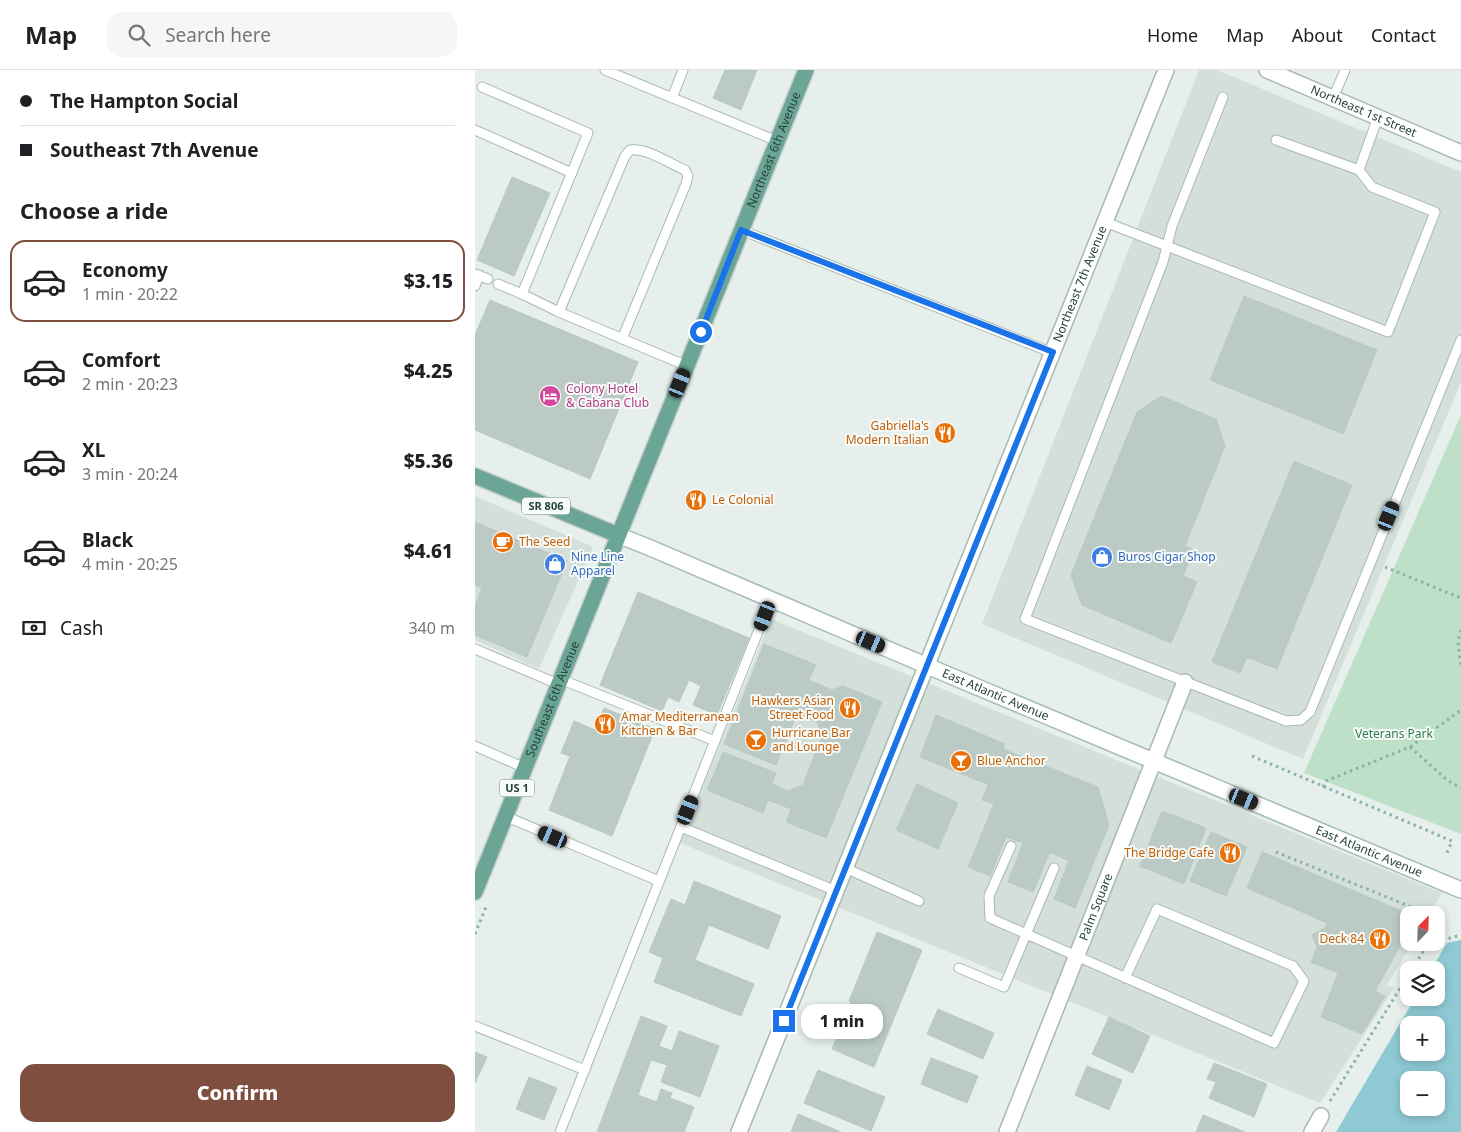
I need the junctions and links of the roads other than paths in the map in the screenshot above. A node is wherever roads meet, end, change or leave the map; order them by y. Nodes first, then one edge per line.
1 (605, 70) edge
2 (683, 70) edge
3 (806, 70) edge
4 (1167, 70) edge
5 (1267, 70) edge
6 (1345, 70) edge
7 (482, 87) dead end
8 (1223, 97) dead end
9 (672, 98) junction
10 (1333, 98) junction
11 (1378, 118) junction
12 (475, 130) edge
13 (1276, 140) dead end
14 (777, 141) junction
15 (1461, 153) edge
16 (1359, 170) junction
17 (571, 172) junction
18 (1105, 222) junction
19 (741, 230) junction
20 (1167, 246) junction
21 (481, 276) edge
22 (498, 284) dead end
23 (475, 286) edge
24 (522, 294) junction
25 (559, 312) junction
26 (622, 339) junction
27 (1461, 340) edge
28 (1053, 352) junction
29 (687, 366) junction
30 (475, 476) edge
31 (618, 536) junction
32 (771, 599) junction
33 (475, 650) edge
34 (927, 666) junction
35 (559, 681) junction
36 (1185, 682) junction
37 (715, 741) junction
38 (475, 746) edge
39 (1153, 761) junction
40 (525, 768) junction
41 (505, 816) junction
42 (681, 827) junction
43 (1011, 846) dead end
44 (845, 868) junction
45 (1055, 868) dead end
46 (659, 881) junction
47 (1459, 889) edge
48 (836, 891) junction
49 (475, 892) edge
50 (919, 901) dead end
51 (1026, 934) junction
52 (1077, 956) junction
53 (959, 968) dead end
54 (1125, 978) junction
55 (475, 1026) edge
56 (585, 1070) junction
57 (1321, 1116) road end
58 (560, 1132) edge
59 (739, 1132) edge
60 (1007, 1132) edge
61 (1312, 1132) edge

1 - 9 lane
2 - 9 lane
3 - 14 main road, Northeast 6th Avenue / US 1
4 - 18 street, Northeast 7th Avenue
5 - 10 street, Northeast 1st Street
6 - 10 lane
7 - 17 lane
8 - 20 lane
9 - 14 lane
10 - 11 street, Northeast 1st Street
11 - 15 street, Northeast 1st Street
11 - 16 lane
12 - 17 lane
13 - 16 lane
14 - 19 main road, Northeast 6th Avenue / US 1
16 - 20 lane
17 - 24 lane
18 - 20 lane
18 - 28 street, Northeast 7th Avenue
19 - 28 lane
19 - 29 main road, Northeast 6th Avenue / US 1
20 - 36 lane
21 - 23 lane
22 - 24 lane
24 - 25 lane
25 - 26 lane
25 - 26 lane
26 - 29 lane
27 - 36 lane
28 - 34 street, Northeast 7th Avenue
29 - 31 main road, Northeast 6th Avenue / US 1
30 - 31 main road, East Atlantic Avenue / SR 806
31 - 32 street, East Atlantic Avenue / SR 806
31 - 35 main road, Southeast 6th Avenue / US 1
32 - 34 street, East Atlantic Avenue / SR 806
32 - 37 lane
33 - 35 lane
34 - 39 street, East Atlantic Avenue / SR 806
34 - 44 street, Northeast 7th Avenue
35 - 37 lane
35 - 40 main road, Southeast 6th Avenue / US 1
36 - 39 street, Palm Square
37 - 42 lane
38 - 40 lane
39 - 47 street, East Atlantic Avenue / SR 806
39 - 52 street, Palm Square
40 - 41 main road, Southeast 6th Avenue / US 1
41 - 46 lane
41 - 49 main road, Southeast 6th Avenue / US 1
42 - 46 lane
42 - 48 lane
43 - 51 lane
44 - 48 street, Northeast 7th Avenue
44 - 50 lane
45 - 51 lane
46 - 56 lane
48 - 59 street, Northeast 7th Avenue
51 - 52 lane
51 - 53 lane
52 - 54 lane
52 - 60 street, Palm Square
54 - 54 lane
55 - 56 lane
56 - 58 lane
57 - 61 street

